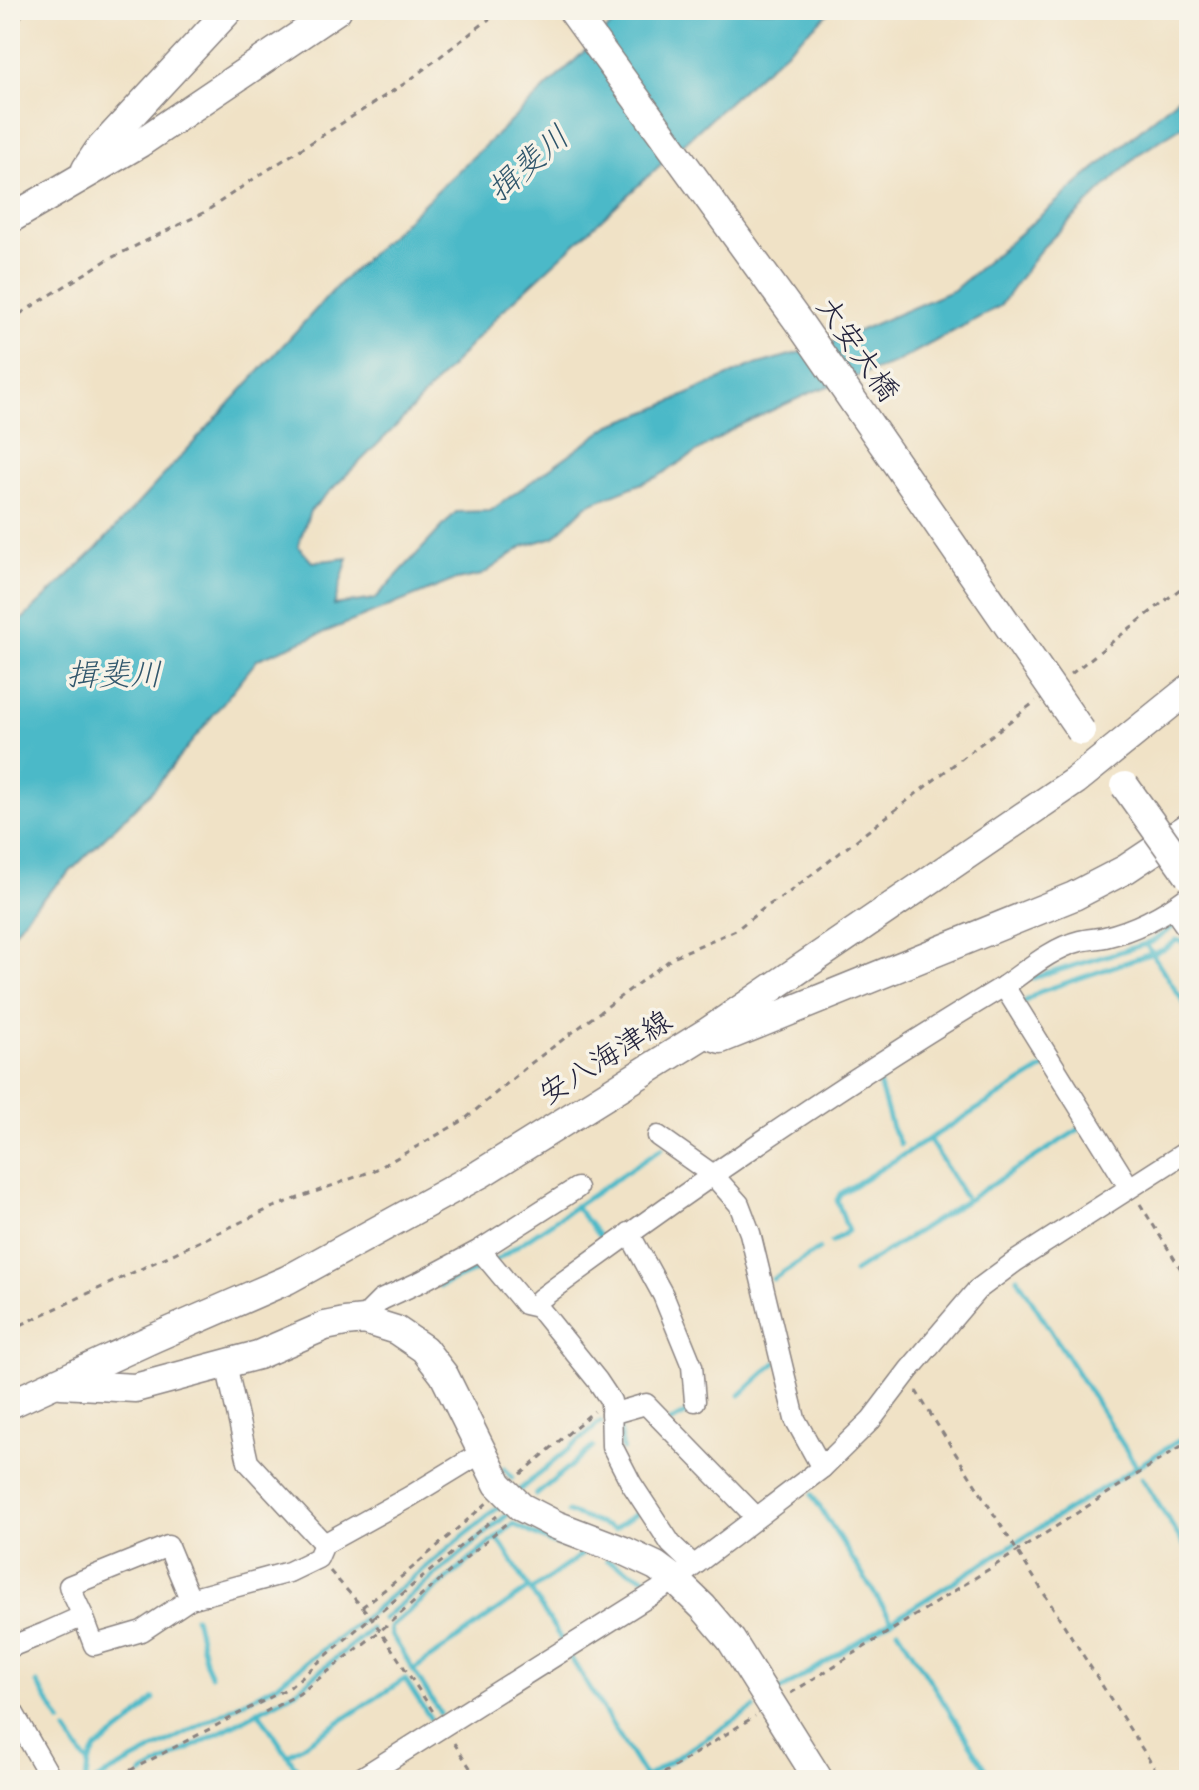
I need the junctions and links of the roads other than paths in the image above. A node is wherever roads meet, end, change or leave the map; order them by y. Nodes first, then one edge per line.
1 (229, 10) edge
2 (337, 10) edge
3 (572, 10) edge
4 (79, 179) junction
5 (16, 213) edge
6 (1189, 689) edge
7 (1103, 758) junction
8 (1189, 827) edge
9 (1189, 876) edge
10 (1181, 902) edge
11 (1189, 931) edge
12 (1004, 986) junction
13 (706, 1033) junction
14 (658, 1136) dead end
15 (1189, 1150) edge
16 (713, 1175) junction
17 (1129, 1187) junction
18 (577, 1188) dead end
19 (629, 1233) junction
20 (480, 1250) junction
21 (538, 1307) junction
22 (364, 1320) junction
23 (226, 1364) junction
24 (57, 1384) junction
25 (695, 1401) dead end
26 (10, 1404) edge
27 (610, 1406) junction
28 (481, 1453) junction
29 (822, 1468) junction
30 (756, 1517) junction
31 (321, 1551) junction
32 (684, 1572) junction
33 (190, 1599) junction
34 (83, 1616) junction
35 (10, 1647) edge
36 (10, 1707) edge
37 (52, 1780) edge
38 (358, 1780) edge
39 (819, 1780) edge

1 - 4 main road
2 - 4 main road
3 - 7 main road, 大安大橋, bridge
4 - 5 main road
6 - 7 main road, 安八海津線
7 - 9 main road, 大安大橋, bridge
7 - 13 main road, 安八海津線
8 - 13 main road
10 - 11 street
10 - 12 street
12 - 16 street
12 - 17 street
13 - 24 main road, 安八海津線
14 - 16 street
15 - 17 street
16 - 19 street
16 - 29 street
17 - 29 street
18 - 20 street
19 - 21 street
19 - 25 street
20 - 21 street
20 - 22 street
21 - 27 street
22 - 23 main road
22 - 28 main road
23 - 24 main road
23 - 31 street
24 - 26 main road, 安八海津線
27 - 30 street
27 - 32 street
28 - 31 street
28 - 32 main road
29 - 30 street
30 - 32 street
31 - 33 street
32 - 38 street
32 - 39 main road
33 - 34 street
33 - 34 street
34 - 35 street
36 - 37 street

